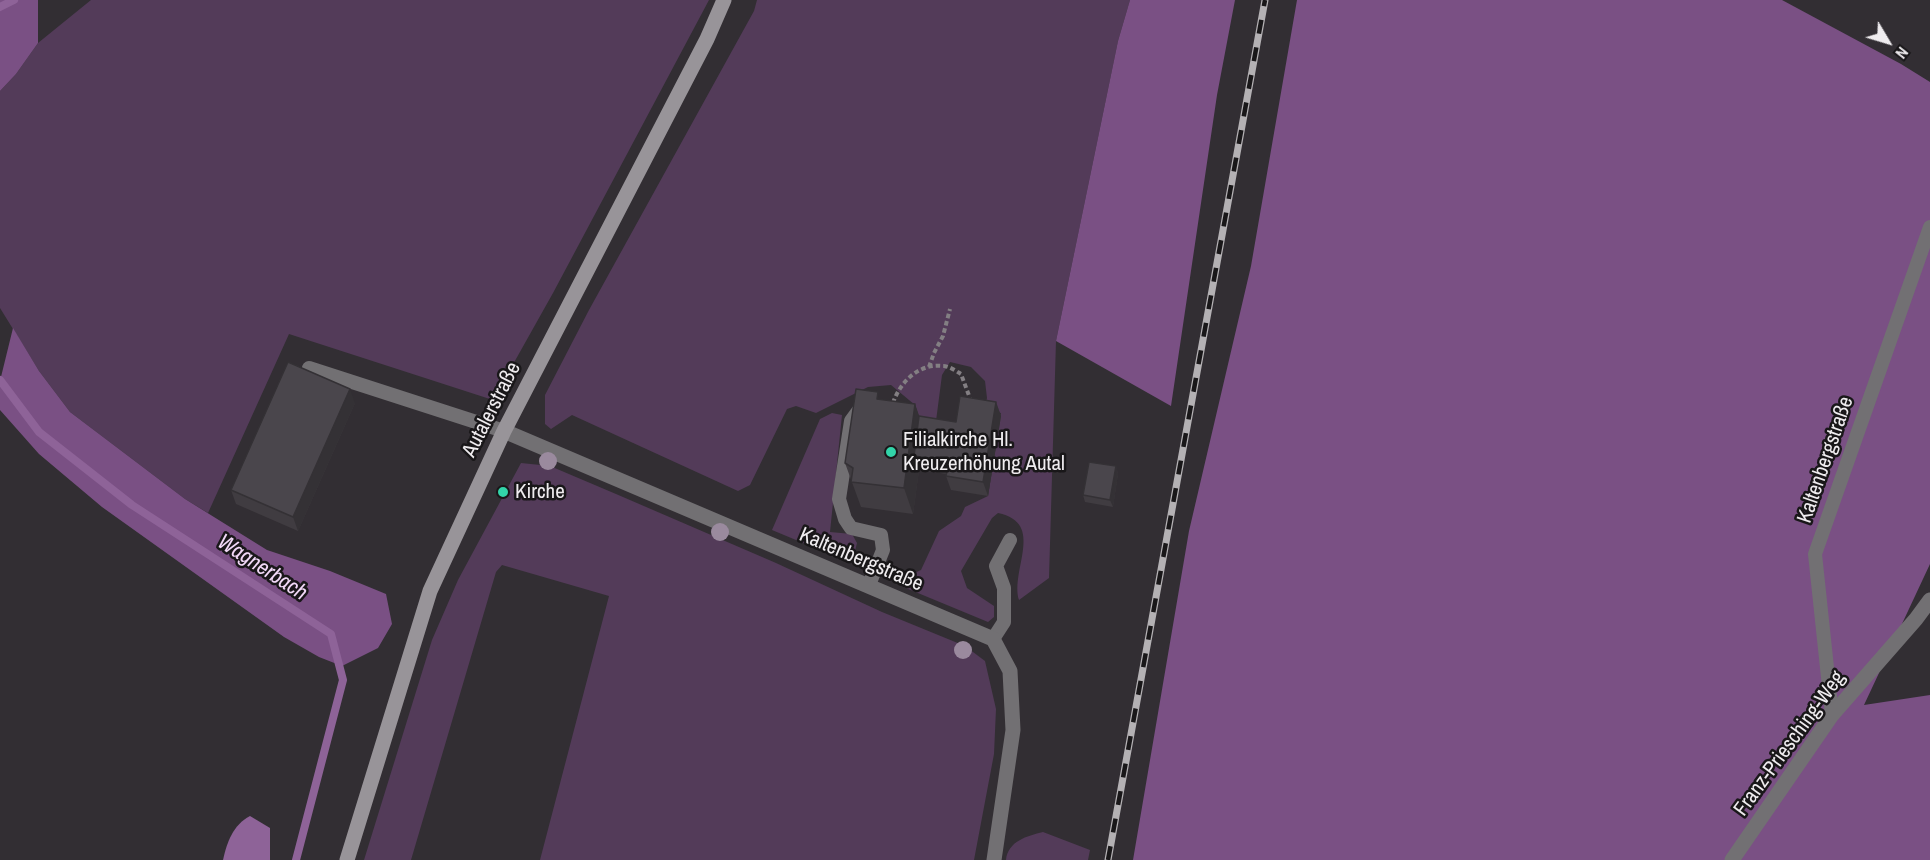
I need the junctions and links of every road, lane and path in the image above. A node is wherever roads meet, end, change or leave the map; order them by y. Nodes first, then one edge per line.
1 (724, 0) edge
2 (1930, 227) edge
3 (950, 309) dead end
4 (929, 367) junction
5 (309, 368) edge
6 (971, 401) edge
7 (893, 403) joint
8 (504, 431) junction
9 (1010, 540) dead end
10 (869, 585) junction
11 (1930, 600) edge
12 (993, 639) junction
13 (1832, 715) junction
14 (347, 860) edge
15 (994, 860) edge
16 (1732, 860) edge

1 - 8 main road, Autalerstraße
2 - 13 lane, Kaltenbergstraße
3 - 4 path
4 - 6 path
4 - 7 path
5 - 8 lane
7 - 10 lane
8 - 10 street, Kaltenbergstraße
8 - 14 main road, Autalerstraße
9 - 12 lane
10 - 12 street, Kaltenbergstraße
11 - 13 street, Franz-Priesching-Weg
12 - 15 street
13 - 16 street, Franz-Priesching-Weg

